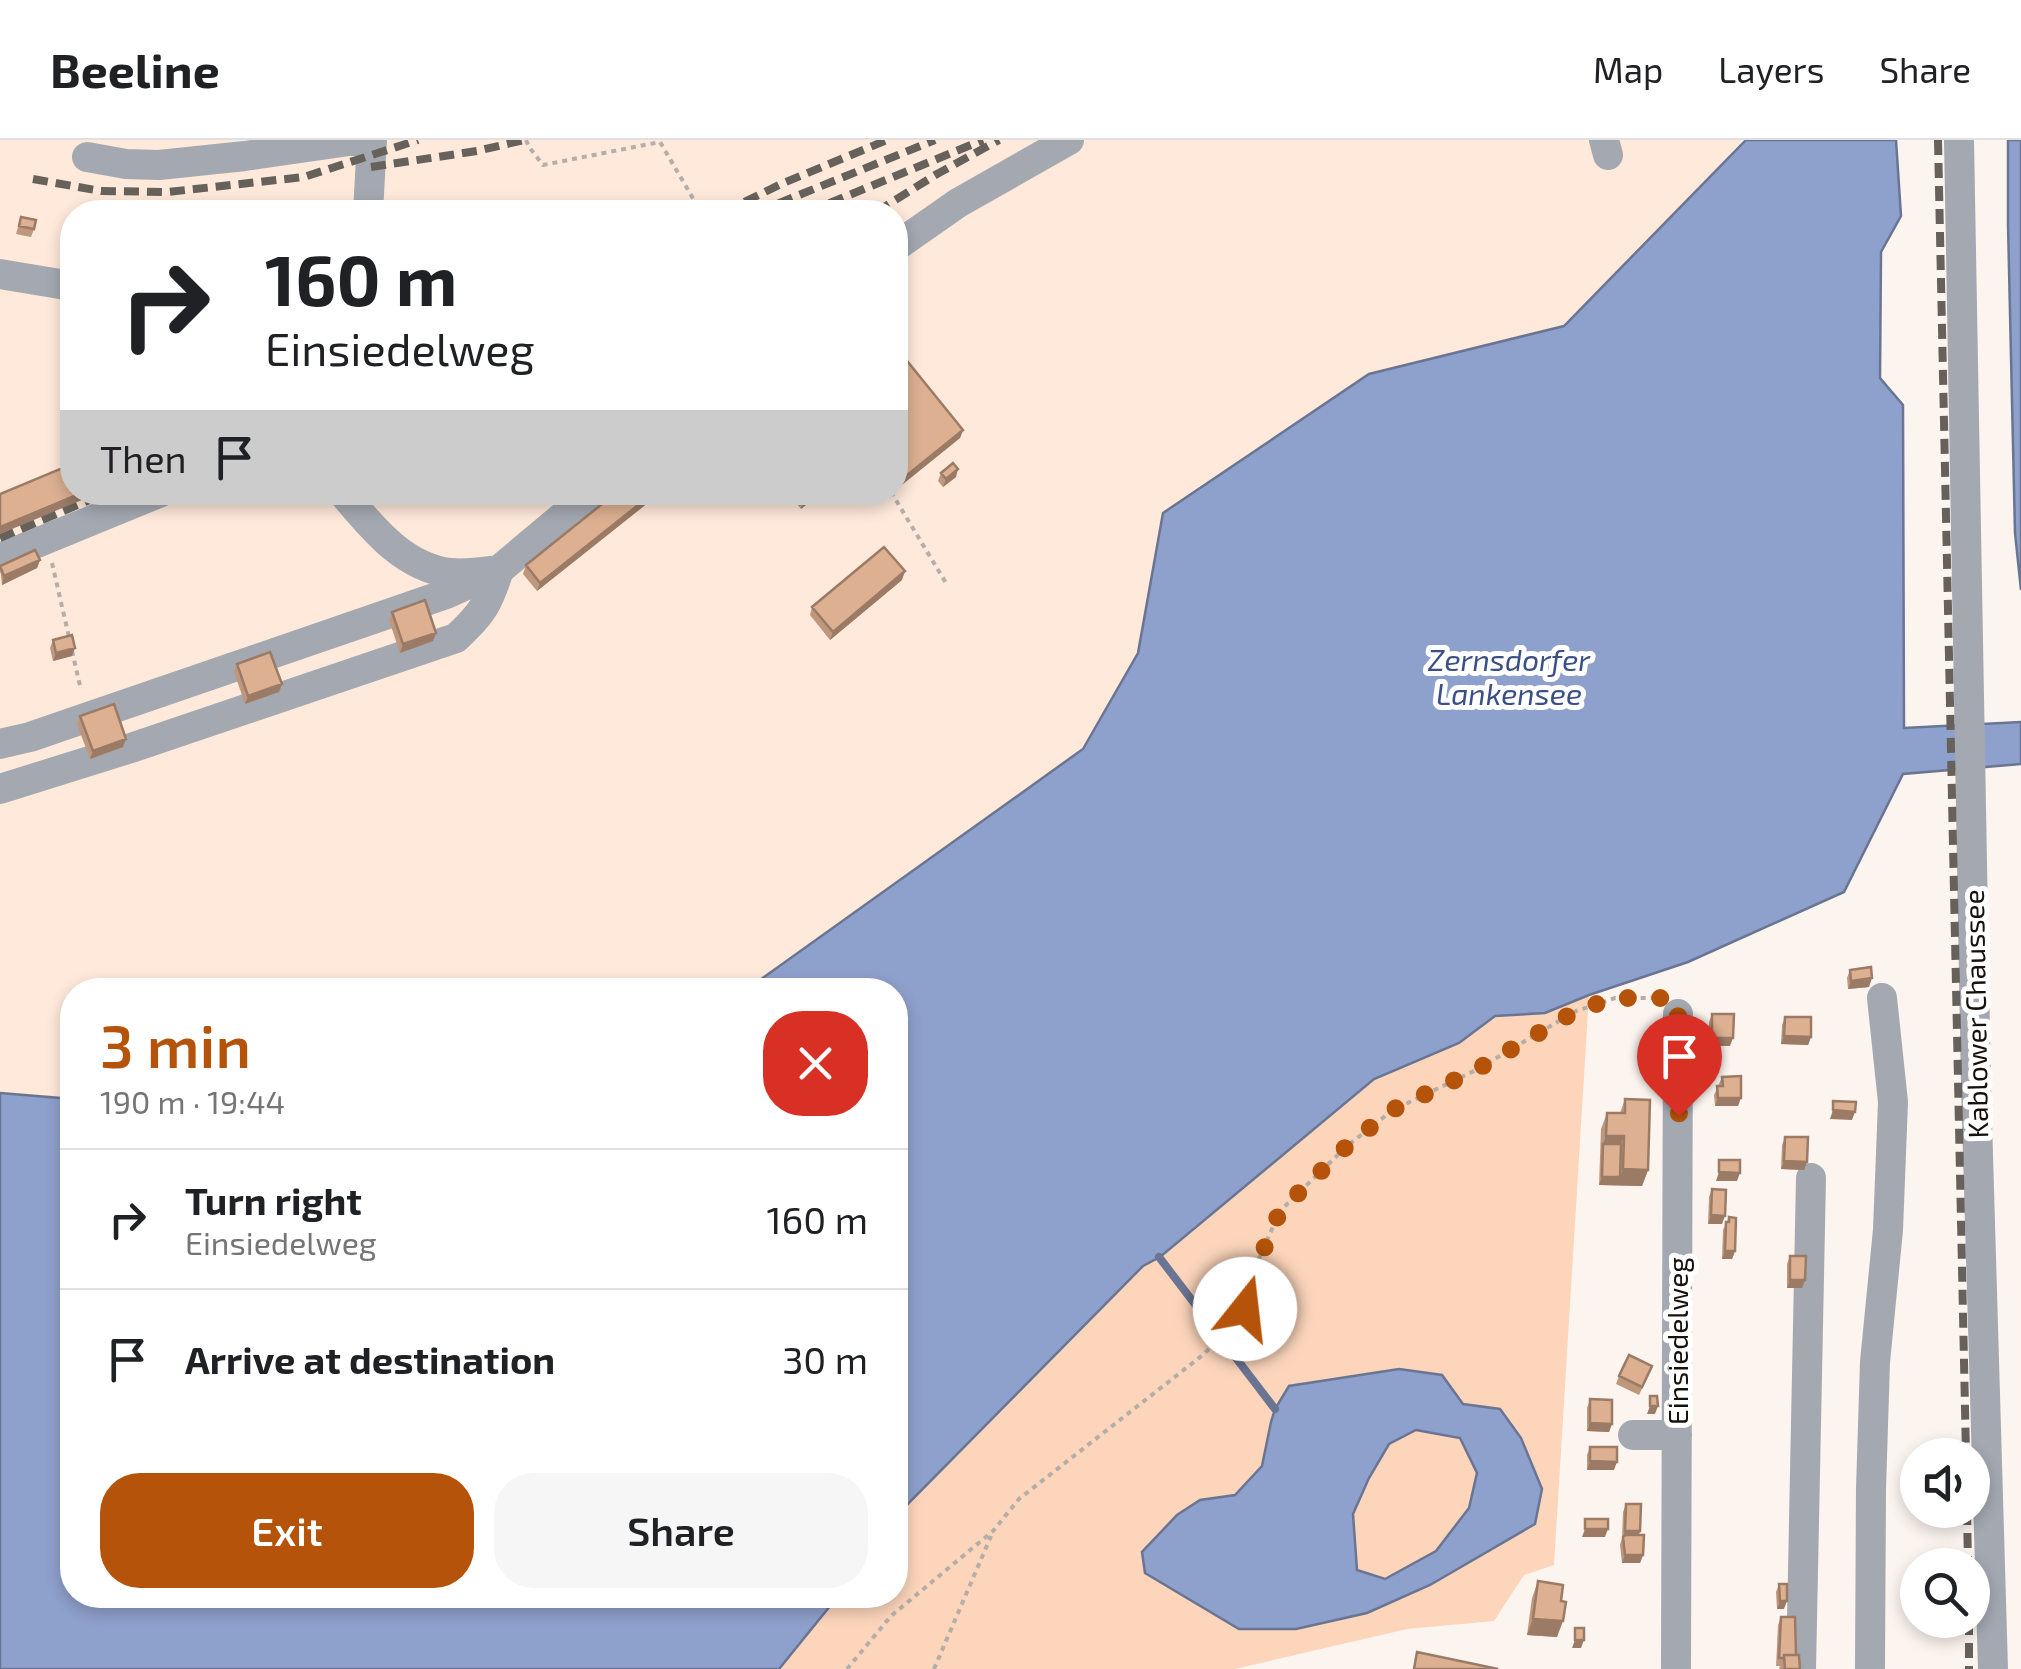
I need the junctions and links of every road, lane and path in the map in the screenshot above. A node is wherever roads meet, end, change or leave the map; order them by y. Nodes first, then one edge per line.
1 (356, 140) edge
2 (372, 140) edge
3 (526, 140) edge
4 (1069, 140) edge
5 (1958, 140) edge
6 (87, 157) dead end
7 (369, 200) edge
8 (694, 200) edge
9 (908, 238) edge
10 (0, 274) edge
11 (60, 284) edge
12 (129, 505) edge
13 (355, 505) edge
14 (576, 505) edge
15 (899, 505) edge
16 (47, 539) junction
17 (0, 558) edge
18 (499, 570) junction
19 (946, 584) dead end
20 (87, 718) junction
21 (0, 744) edge
22 (0, 788) edge
23 (1882, 998) dead end
24 (1678, 1014) joint
25 (1811, 1178) dead end
26 (1633, 1435) dead end
27 (1677, 1435) junction
28 (994, 1531) junction
29 (908, 1603) edge
30 (902, 1608) edge
31 (847, 1669) edge
32 (934, 1669) edge
33 (1676, 1669) edge
34 (1801, 1669) edge
35 (1870, 1669) edge
36 (1993, 1669) edge

1 - 6 street
2 - 7 street
3 - 8 path
4 - 9 street
5 - 36 street, Kablower Chaussee
10 - 11 street
12 - 16 street
13 - 18 street
14 - 18 street
15 - 19 path
16 - 17 street
16 - 20 path
18 - 20 street
18 - 22 street
20 - 21 street
23 - 35 street
24 - 27 street, Einsiedelweg
24 - 28 path
25 - 34 street
26 - 27 street
27 - 33 street, Einsiedelweg
28 - 29 path
28 - 32 path
30 - 31 path

